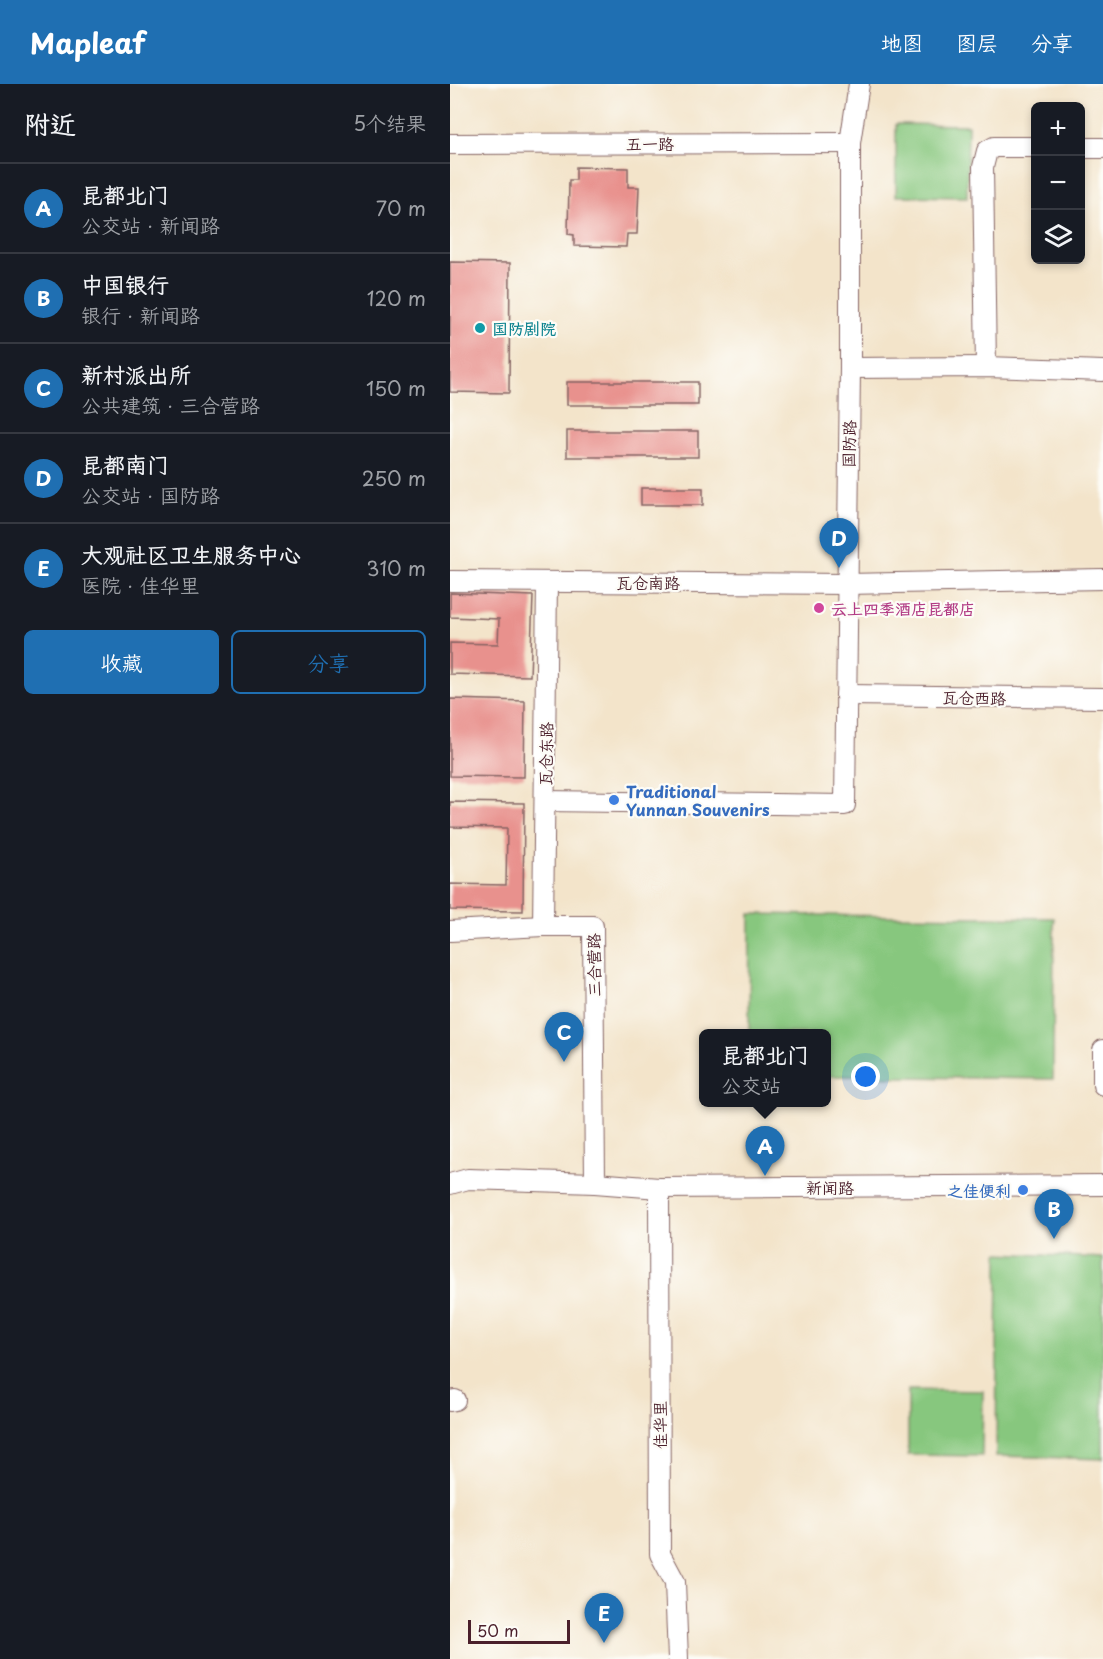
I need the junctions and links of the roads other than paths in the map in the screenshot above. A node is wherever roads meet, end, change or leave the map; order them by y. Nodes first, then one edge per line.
1 (859, 84) edge
2 (850, 143) junction
3 (450, 144) edge
4 (1031, 147) edge
5 (1085, 148) edge
6 (1103, 148) edge
7 (986, 367) junction
8 (850, 368) junction
9 (1103, 371) edge
10 (1103, 579) edge
11 (450, 580) edge
12 (547, 582) junction
13 (846, 584) junction
14 (846, 695) junction
15 (1103, 698) edge
16 (545, 801) junction
17 (543, 926) junction
18 (450, 931) edge
19 (1103, 1050) edge
20 (1103, 1085) edge
21 (595, 1183) junction
22 (450, 1184) edge
23 (1103, 1185) edge
24 (659, 1188) junction
25 (678, 1659) edge

1 - 2 street, 国防路
2 - 3 street, 五一路
2 - 8 street, 国防路
4 - 7 street
5 - 6 street
7 - 8 street
7 - 9 street
8 - 13 street, 国防路
10 - 13 street, 瓦仓南路
11 - 12 street, 瓦仓南路
12 - 13 street, 瓦仓南路
12 - 16 street, 瓦仓东路
13 - 14 street, 国防路
14 - 15 street, 瓦仓西路
14 - 16 street, 国防路
16 - 17 street, 瓦仓东路
17 - 18 street, 三合营路
17 - 21 street, 三合营路
19 - 20 street
21 - 22 street, 新闻路
21 - 24 street, 新闻路
23 - 24 street, 新闻路
24 - 25 street, 佳华里

